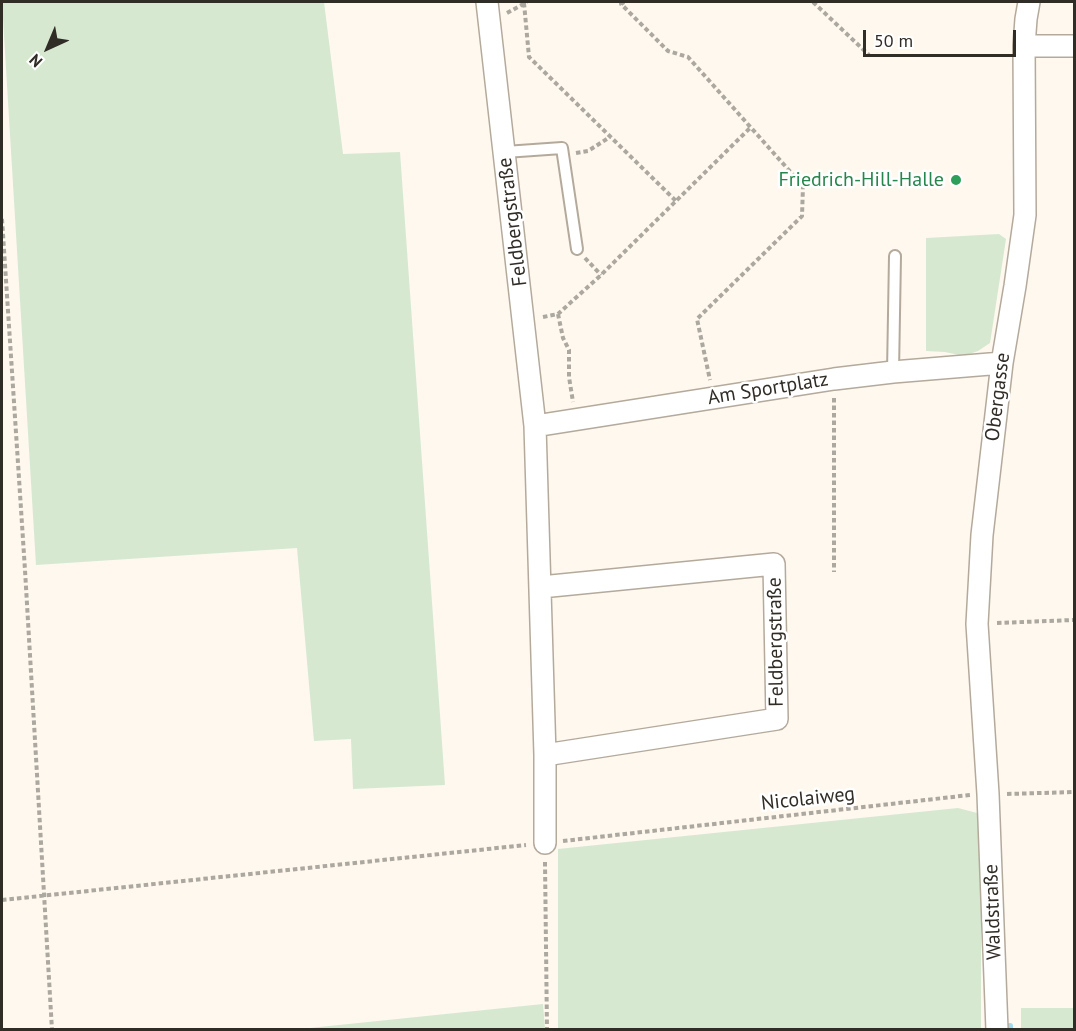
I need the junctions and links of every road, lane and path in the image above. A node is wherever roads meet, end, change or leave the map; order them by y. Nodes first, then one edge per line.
1 (487, 2) edge
2 (624, 2) edge
3 (813, 2) edge
4 (1029, 2) edge
5 (524, 3) dead end
6 (1074, 45) edge
7 (1024, 46) junction
8 (869, 56) dead end
9 (751, 127) junction
10 (610, 137) junction
11 (505, 152) junction
12 (563, 154) junction
13 (676, 201) junction
14 (2, 219) edge
15 (577, 249) joint
16 (895, 256) dead end
17 (601, 275) junction
18 (558, 314) junction
19 (524, 320) junction
20 (1002, 363) junction
21 (893, 372) junction
22 (834, 379) junction
23 (714, 398) junction
24 (576, 420) junction
25 (536, 426) junction
26 (834, 572) dead end
27 (541, 586) junction
28 (1074, 620) edge
29 (977, 624) junction
30 (545, 755) junction
31 (1074, 792) edge
32 (988, 794) junction
33 (545, 843) junction
34 (44, 895) junction
35 (2, 900) edge
36 (52, 1029) edge
37 (548, 1029) edge
38 (997, 1029) edge

1 - 11 street, Feldbergstraße
2 - 9 path
3 - 8 path
4 - 7 street, Obergasse
5 - 10 path
6 - 7 street
7 - 20 street, Obergasse
9 - 13 path
9 - 23 path
10 - 12 path
10 - 13 path
11 - 12 lane
11 - 19 street, Feldbergstraße
12 - 15 lane
13 - 17 path
14 - 34 path
15 - 17 path
16 - 21 lane
17 - 18 path
18 - 19 path
18 - 24 path
19 - 25 street, Feldbergstraße
20 - 21 street, Am Sportplatz
20 - 29 street, Obergasse
21 - 22 street, Am Sportplatz
22 - 23 street, Am Sportplatz
22 - 26 path
23 - 24 street, Am Sportplatz
24 - 25 street, Am Sportplatz
25 - 27 street, Feldbergstraße
27 - 30 street, Feldbergstraße
27 - 30 street, Feldbergstraße
28 - 29 path
29 - 32 street, Obergasse
30 - 33 street, Feldbergstraße
31 - 32 path, Nicolaiweg
32 - 33 path, Nicolaiweg
32 - 38 street, Waldstraße
33 - 34 path, Nicolaiweg
33 - 37 path
34 - 35 path, Nicolaiweg
34 - 36 path

